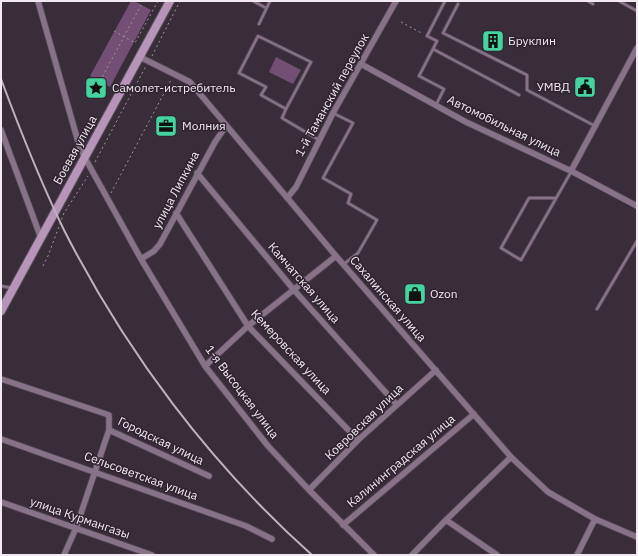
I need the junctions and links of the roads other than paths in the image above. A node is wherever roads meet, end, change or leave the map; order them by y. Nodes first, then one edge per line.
1 (38, 1) edge
2 (170, 1) edge
3 (253, 1) edge
4 (270, 1) edge
5 (396, 1) edge
6 (445, 1) edge
7 (588, 1) edge
8 (619, 1) edge
9 (458, 4) dead end
10 (593, 4) dead end
11 (266, 8) junction
12 (637, 11) edge
13 (259, 24) dead end
14 (434, 48) junction
15 (637, 48) edge
16 (140, 57) junction
17 (362, 64) junction
18 (520, 95) dead end
19 (436, 105) junction
20 (286, 109) junction
21 (333, 113) junction
22 (226, 126) junction
23 (595, 126) junction
24 (1, 130) edge
25 (319, 140) junction
26 (85, 158) junction
27 (571, 171) junction
28 (197, 173) junction
29 (287, 198) junction
30 (556, 198) junction
31 (637, 206) edge
32 (176, 213) junction
33 (41, 238) junction
34 (637, 241) edge
35 (336, 256) junction
36 (141, 259) junction
37 (344, 265) junction
38 (1, 286) edge
39 (14, 288) junction
40 (294, 290) junction
41 (597, 310) dead end
42 (1, 311) edge
43 (248, 326) junction
44 (205, 366) junction
45 (436, 370) junction
46 (1, 379) edge
47 (396, 405) junction
48 (474, 414) junction
49 (109, 430) junction
50 (1, 439) edge
51 (358, 440) junction
52 (511, 457) junction
53 (94, 471) junction
54 (210, 476) dead end
55 (309, 490) junction
56 (1, 502) edge
57 (595, 519) junction
58 (446, 520) junction
59 (343, 525) junction
60 (76, 528) junction
61 (637, 537) edge
62 (272, 539) dead end
63 (64, 555) edge
64 (152, 555) edge
65 (374, 555) edge
66 (412, 555) edge
67 (497, 555) edge
68 (577, 555) edge

1 - 26 street, 1-я Высоцкая улица
2 - 16 main road, Боевая улица
3 - 11 lane
4 - 11 lane
5 - 17 street, 1-й Таманский переулок
6 - 14 lane
7 - 10 lane
8 - 12 lane
9 - 23 lane
11 - 13 lane
14 - 18 lane
14 - 19 lane
15 - 23 street
16 - 22 street, Сахалинская улица
16 - 26 main road, Боевая улица
17 - 19 street, Автомобильная улица
17 - 21 street, 1-й Таманский переулок
19 - 27 street, Автомобильная улица
20 - 20 lane
20 - 25 lane
21 - 25 street, 1-й Таманский переулок
21 - 37 lane
22 - 28 street, улица Липкина
22 - 29 street, Сахалинская улица
23 - 27 street
24 - 33 street
25 - 29 street, 1-й Таманский переулок
26 - 33 main road, Боевая улица
26 - 36 street, 1-я Высоцкая улица
27 - 30 lane
27 - 31 street, Автомобильная улица
28 - 32 street, улица Липкина
28 - 40 street, Камчатская улица
29 - 35 street, Сахалинская улица
30 - 30 lane
32 - 36 street, улица Липкина
32 - 43 street, Кемеровская улица
33 - 39 main road, Боевая улица
34 - 41 lane
35 - 37 street, Сахалинская улица
35 - 40 street
36 - 44 street, 1-я Высоцкая улица
37 - 45 street, Сахалинская улица
38 - 39 lane
39 - 42 main road, Боевая улица
40 - 43 street
40 - 47 street, Камчатская улица
43 - 44 street
43 - 51 street, Кемеровская улица
44 - 55 street, 1-я Высоцкая улица
45 - 47 street, Ковровская улица
45 - 48 street, Сахалинская улица
46 - 49 street, Городская улица
47 - 51 street, Ковровская улица
48 - 52 street, Сахалинская улица
48 - 59 street, Калининградская улица
49 - 53 street
49 - 54 street, Городская улица
50 - 53 street, Сельсоветская улица
51 - 55 street, Ковровская улица
52 - 57 street, Сахалинская улица
52 - 58 street
53 - 60 street
53 - 62 street, Сельсоветская улица
55 - 59 street, 1-я Высоцкая улица
56 - 60 street, улица Курмангазы
57 - 61 street, Сахалинская улица
57 - 68 street
58 - 66 street
58 - 67 street
59 - 65 street, 1-я Высоцкая улица
60 - 63 street
60 - 64 street, улица Курмангазы

